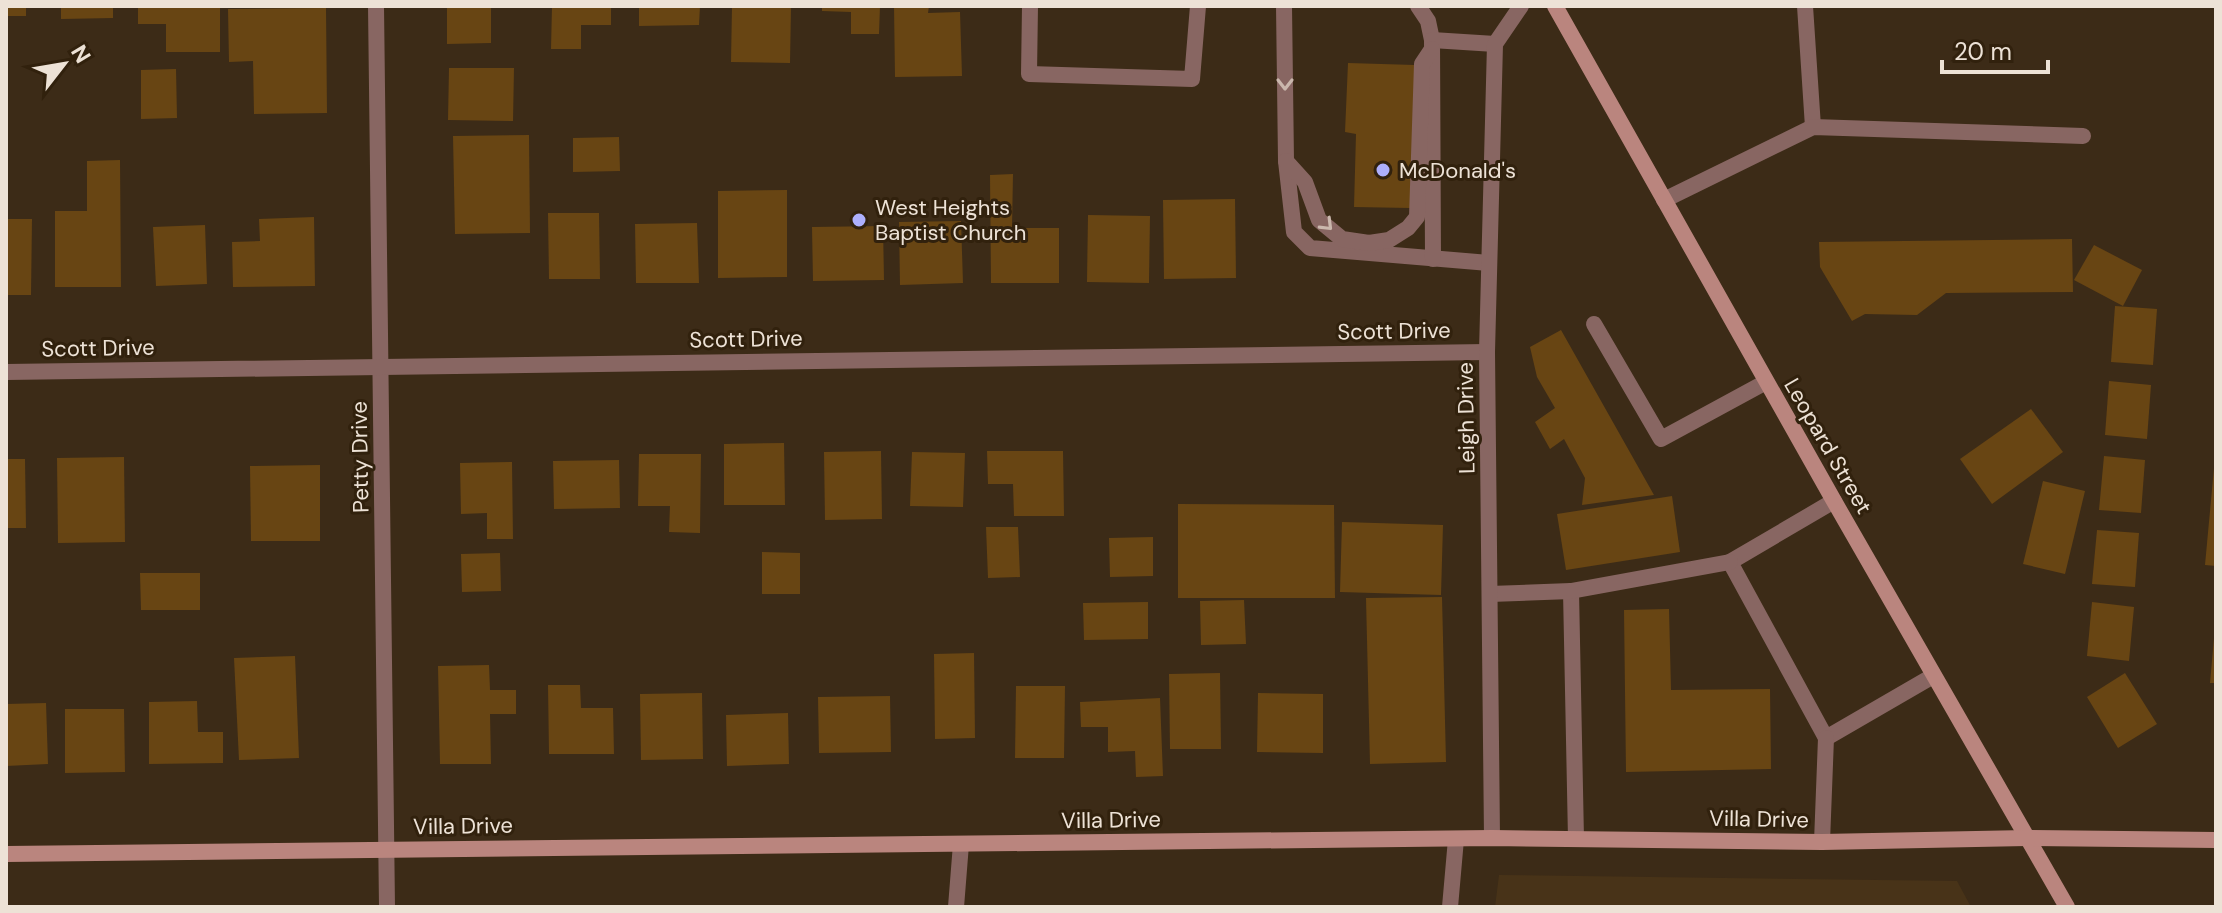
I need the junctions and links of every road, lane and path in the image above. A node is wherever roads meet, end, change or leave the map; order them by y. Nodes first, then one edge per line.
1 (376, 6) edge
2 (1030, 6) edge
3 (1198, 6) edge
4 (1284, 6) edge
5 (1418, 6) edge
6 (1521, 6) edge
7 (1555, 6) edge
8 (1805, 6) edge
9 (1432, 44) junction
10 (1495, 44) junction
11 (1813, 127) junction
12 (2083, 136) dead end
13 (1286, 161) junction
14 (1664, 200) junction
15 (1433, 259) junction
16 (1489, 263) junction
17 (1594, 324) dead end
18 (1487, 352) junction
19 (381, 366) junction
20 (6, 372) edge
21 (1766, 382) junction
22 (1834, 501) junction
23 (1730, 562) junction
24 (1571, 591) junction
25 (1490, 594) junction
26 (1933, 676) junction
27 (1826, 738) junction
28 (1492, 838) junction
29 (2027, 838) junction
30 (1456, 839) junction
31 (1576, 839) junction
32 (2216, 840) edge
33 (1822, 842) junction
34 (961, 844) junction
35 (386, 849) junction
36 (6, 854) edge
37 (387, 907) edge
38 (956, 907) edge
39 (1450, 907) edge
40 (2067, 907) edge

1 - 19 street, Petty Drive
2 - 3 street
4 -> 13 street
5 - 9 street
6 - 10 street
7 - 14 street, Leopard Street
8 - 11 street
9 - 10 street
13 -> 9 street
9 - 15 street
10 - 16 street, Leigh Drive
11 - 12 street
11 - 14 street
13 - 15 street
14 - 21 street, Leopard Street
15 - 16 street
16 - 18 street, Leigh Drive
17 - 21 street
18 - 19 street, Scott Drive
18 - 25 street, Leigh Drive
19 - 20 street, Scott Drive
19 - 35 street, Petty Drive
21 - 22 street, Leopard Street
22 - 23 street
22 - 26 street, Leopard Street
23 - 24 street
23 - 27 street
24 - 25 street
24 - 31 street
25 - 28 street, Leigh Drive
26 - 27 street
26 - 29 street, Leopard Street
27 - 33 street
28 - 30 street, Villa Drive
28 - 31 street, Villa Drive
29 - 32 street, Villa Drive
29 - 33 street, Villa Drive
29 - 40 street, Leopard Street
30 - 34 street, Villa Drive
30 - 39 street
31 - 33 street, Villa Drive
34 - 35 street, Villa Drive
34 - 38 street
35 - 36 street, Villa Drive
35 - 37 street, Petty Drive

